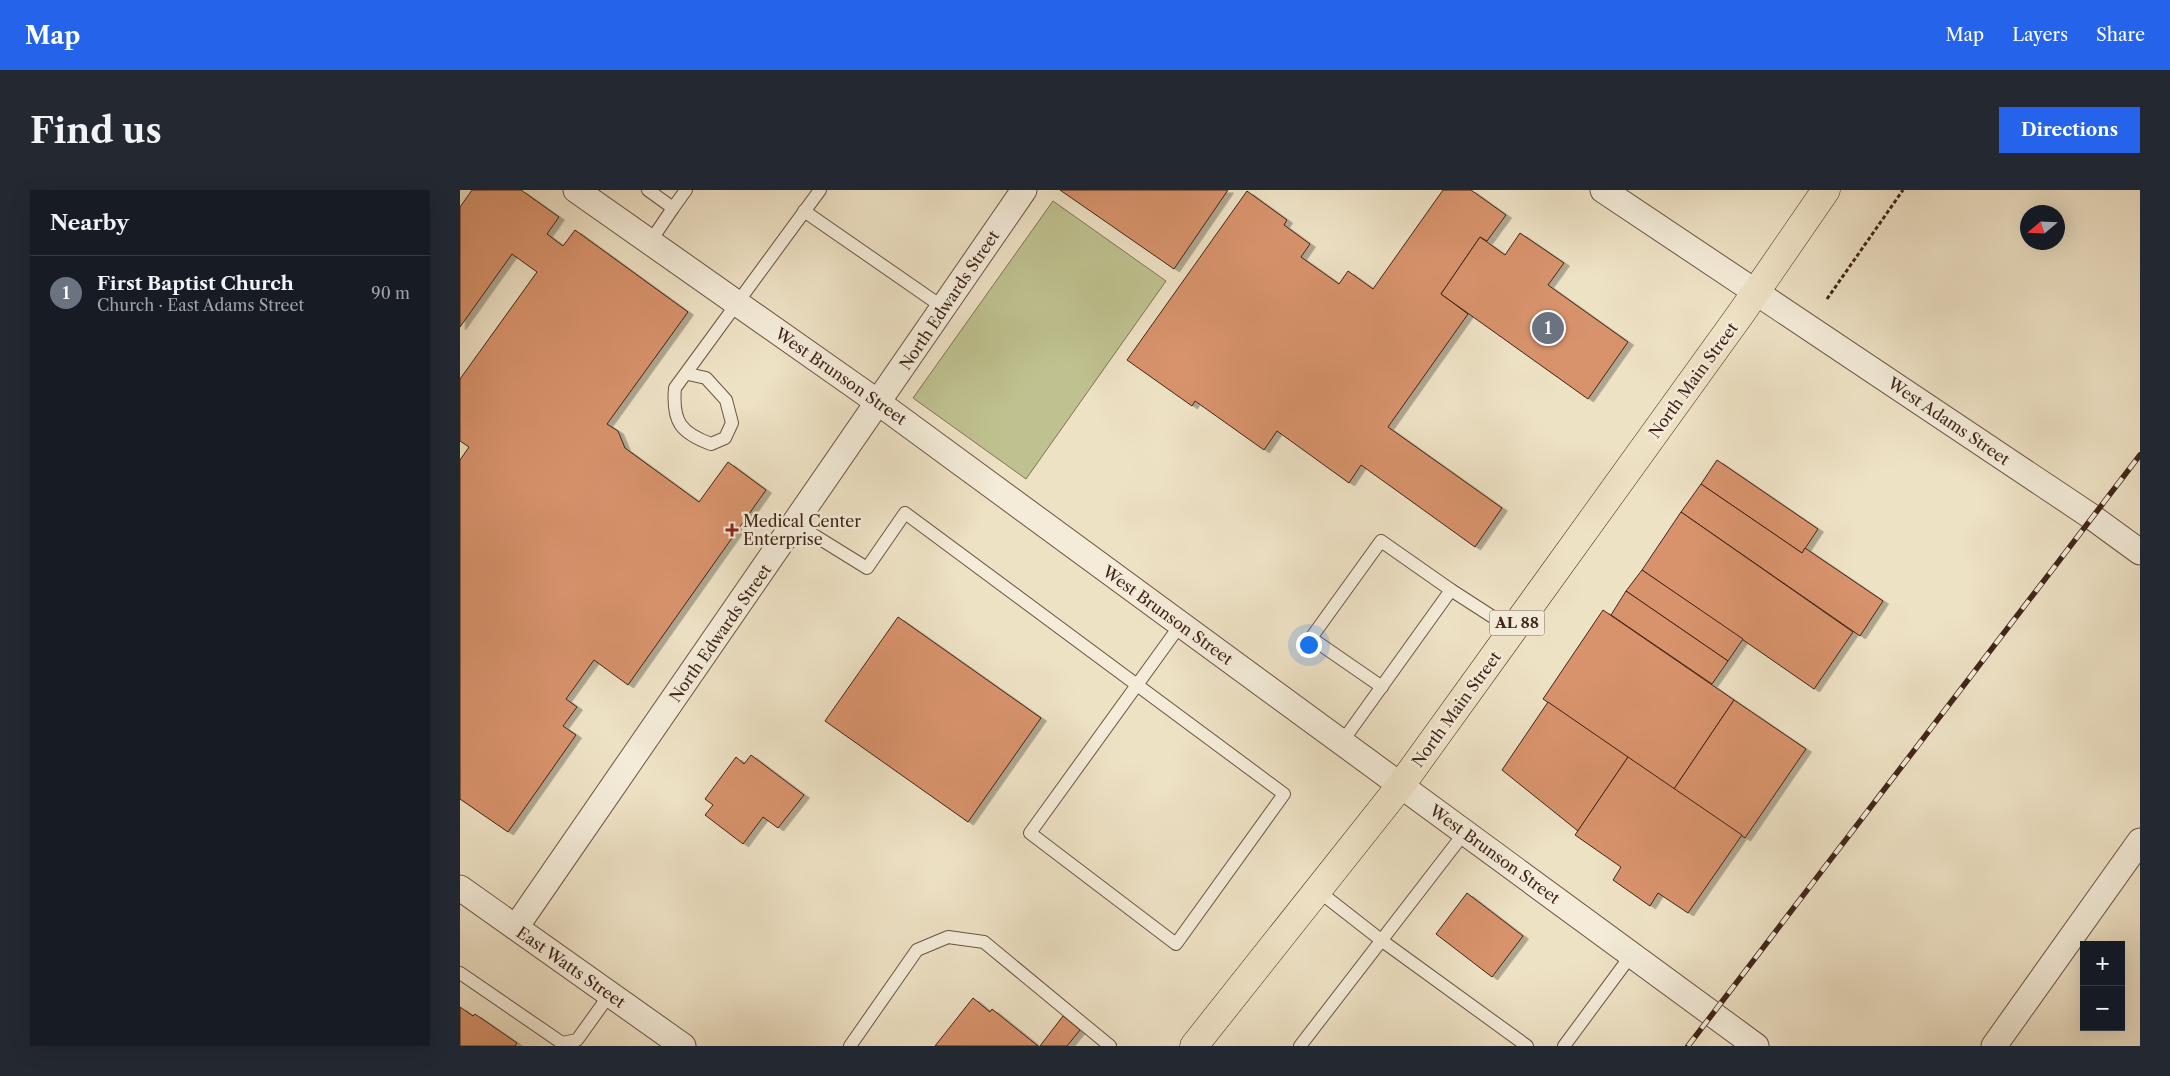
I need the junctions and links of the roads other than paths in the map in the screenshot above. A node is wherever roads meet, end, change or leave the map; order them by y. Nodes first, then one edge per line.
1 (576, 190) edge
2 (648, 190) edge
3 (686, 190) edge
4 (820, 190) edge
5 (1024, 190) edge
6 (1603, 190) edge
7 (1826, 190) edge
8 (673, 208) junction
9 (804, 211) junction
10 (650, 242) junction
11 (1756, 292) junction
12 (737, 302) junction
13 (944, 308) junction
14 (688, 374) junction
15 (879, 403) junction
16 (796, 524) junction
17 (2140, 552) edge
18 (1451, 590) junction
19 (1181, 624) junction
20 (1513, 630) junction
21 (1137, 685) junction
22 (1382, 687) junction
23 (1342, 742) junction
24 (1401, 785) junction
25 (1465, 832) junction
26 (2140, 841) edge
27 (460, 888) edge
28 (1318, 890) junction
29 (516, 928) junction
30 (1382, 940) junction
31 (1632, 954) junction
32 (460, 973) edge
33 (610, 994) junction
34 (683, 1046) edge
35 (850, 1046) edge
36 (1110, 1046) edge
37 (1194, 1046) edge
38 (1300, 1046) edge
39 (1527, 1046) edge
40 (1564, 1046) edge
41 (1756, 1046) edge
42 (1994, 1046) edge

1 - 10 street, West Brunson Street
2 - 8 lane
3 - 8 lane
4 - 9 lane
5 - 13 street, North Edwards Street
6 - 11 street, West Adams Street
7 - 11 main road, North Main Street / AL 88
8 - 10 lane
9 - 12 lane
9 - 13 lane
10 - 12 street, West Brunson Street
11 - 17 street, West Adams Street
11 - 20 main road, North Main Street / AL 88
12 - 14 lane
12 - 15 street, West Brunson Street
13 - 15 street, North Edwards Street
14 - 14 lane
15 - 16 street, North Edwards Street
15 - 19 street, West Brunson Street
16 - 21 lane
16 - 29 street, North Edwards Street
18 - 20 lane
18 - 22 lane
18 - 22 lane
19 - 21 lane
19 - 23 street, West Brunson Street
20 - 24 main road, North Main Street / AL 88
21 - 21 lane
22 - 23 lane
23 - 24 street, West Brunson Street
24 - 25 street, West Brunson Street
24 - 28 main road, North Main Street / AL 88
25 - 30 lane
25 - 31 street, West Brunson Street
26 - 42 street
27 - 29 street, East Watts Street
28 - 30 lane
28 - 37 main road, North Main Street / AL 88
29 - 33 street, East Watts Street
30 - 38 lane
30 - 39 lane
31 - 40 lane
31 - 41 street, West Brunson Street
32 - 33 lane
33 - 34 street, East Watts Street
35 - 36 lane

